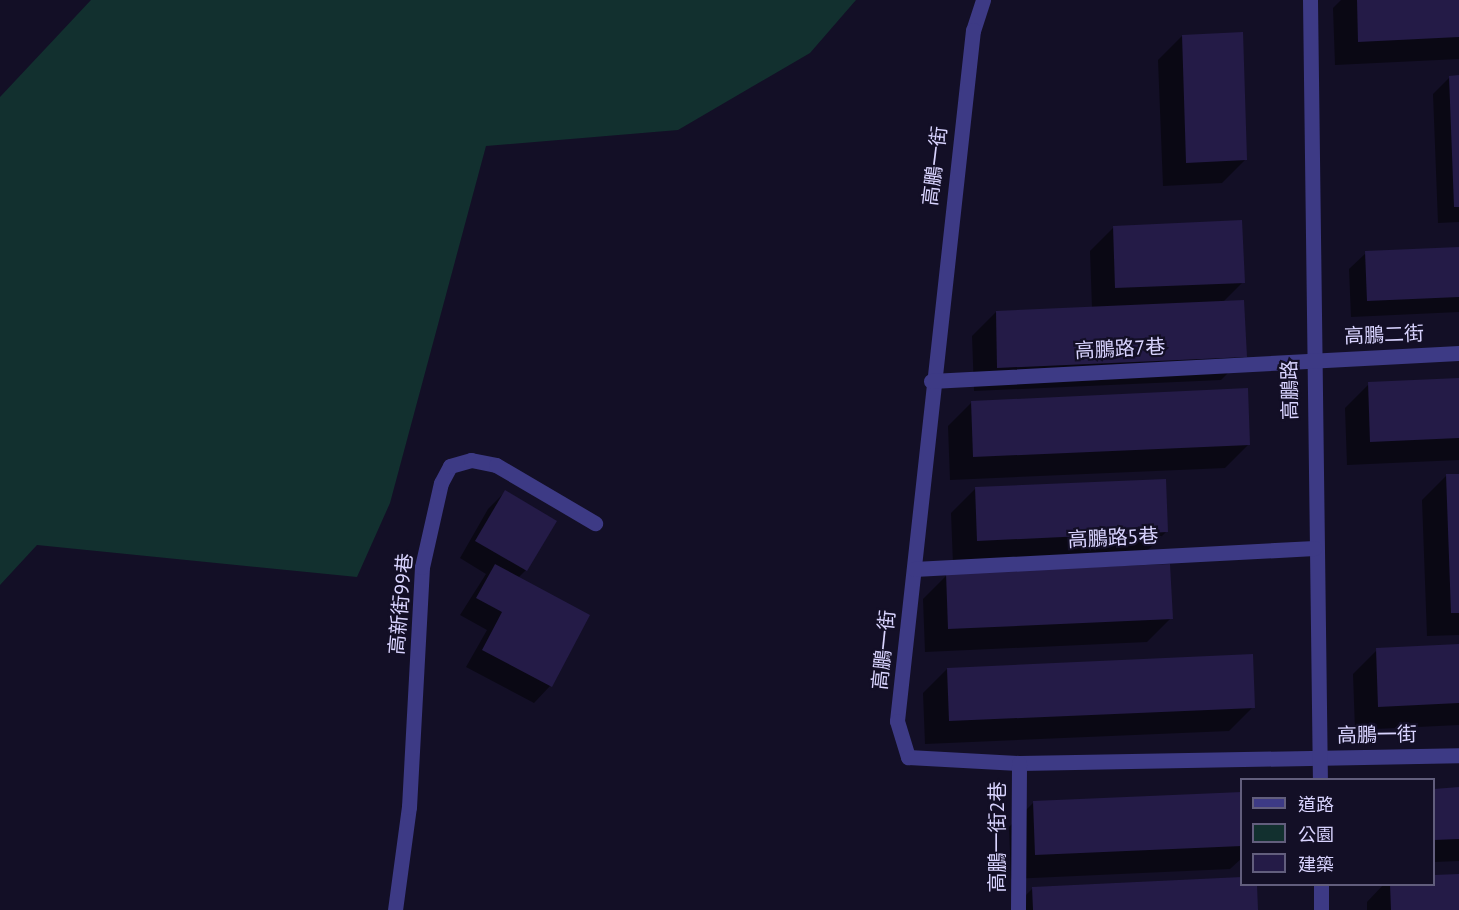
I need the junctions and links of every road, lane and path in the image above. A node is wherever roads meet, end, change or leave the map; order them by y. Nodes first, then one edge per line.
1 (983, 0) edge
2 (1310, 0) edge
3 (1459, 353) edge
4 (1311, 359) junction
5 (932, 381) junction
6 (595, 524) dead end
7 (1314, 548) junction
8 (914, 569) junction
9 (1459, 755) edge
10 (1319, 756) junction
11 (1019, 763) junction
12 (1320, 778) edge
13 (1321, 886) edge
14 (395, 910) edge
15 (1018, 910) edge
16 (1322, 910) edge

1 - 5 street, 高鵬一街
2 - 4 street, 高鵬路
3 - 4 street, 高鵬二街
4 - 5 street, 高鵬路7巷
4 - 7 street, 高鵬路
5 - 8 street, 高鵬一街
6 - 14 street, 高新街99巷
7 - 8 street, 高鵬路5巷
7 - 10 street, 高鵬路
8 - 11 street, 高鵬一街
9 - 10 street, 高鵬一街
10 - 11 street, 高鵬一街
10 - 12 street, 高鵬路
11 - 15 street, 高鵬一街2巷
13 - 16 street

